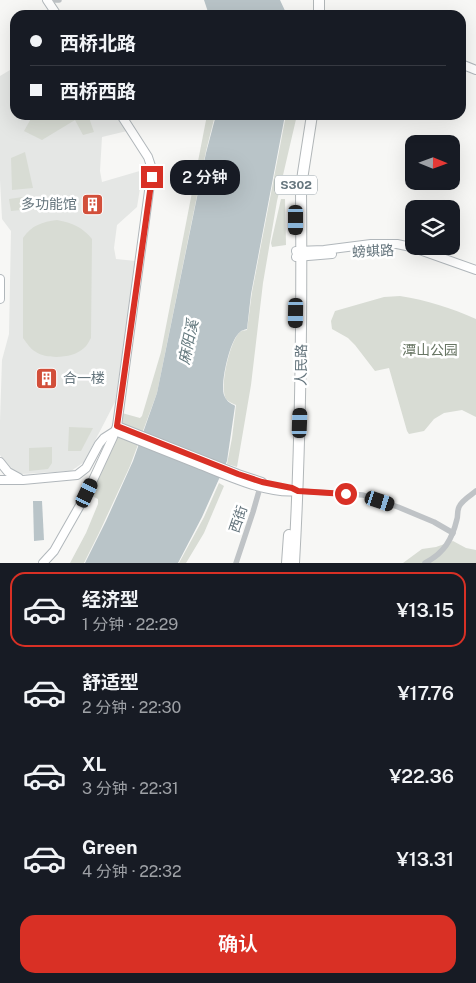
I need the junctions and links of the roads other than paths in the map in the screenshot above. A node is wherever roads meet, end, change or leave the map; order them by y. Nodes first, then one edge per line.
1 (47, 0) edge
2 (59, 0) edge
3 (124, 120) edge
4 (306, 120) edge
5 (311, 120) edge
6 (299, 254) junction
7 (476, 270) edge
8 (476, 274) edge
9 (0, 279) edge
10 (0, 300) edge
11 (119, 430) junction
12 (0, 462) edge
13 (0, 480) edge
14 (23, 480) junction
15 (261, 484) junction
16 (294, 490) junction
17 (476, 491) edge
18 (453, 533) junction
19 (44, 563) edge
20 (236, 563) edge
21 (287, 563) edge
22 (294, 563) edge
23 (425, 563) edge

1 - 2 street
3 - 11 main road
4 - 6 highway, S302
5 - 6 highway, S302
6 - 7 main road
6 - 8 main road, 螃蜞路
6 - 16 highway, 人民路 / S302
9 - 10 main road
11 - 14 main road
11 - 15 main road
11 - 19 main road
12 - 14 main road
13 - 14 main road
15 - 16 main road
15 - 20 street, 西街
16 - 18 street
16 - 21 highway, 人民路 / S302
16 - 22 highway, 人民路 / S302
17 - 18 street
18 - 23 street

